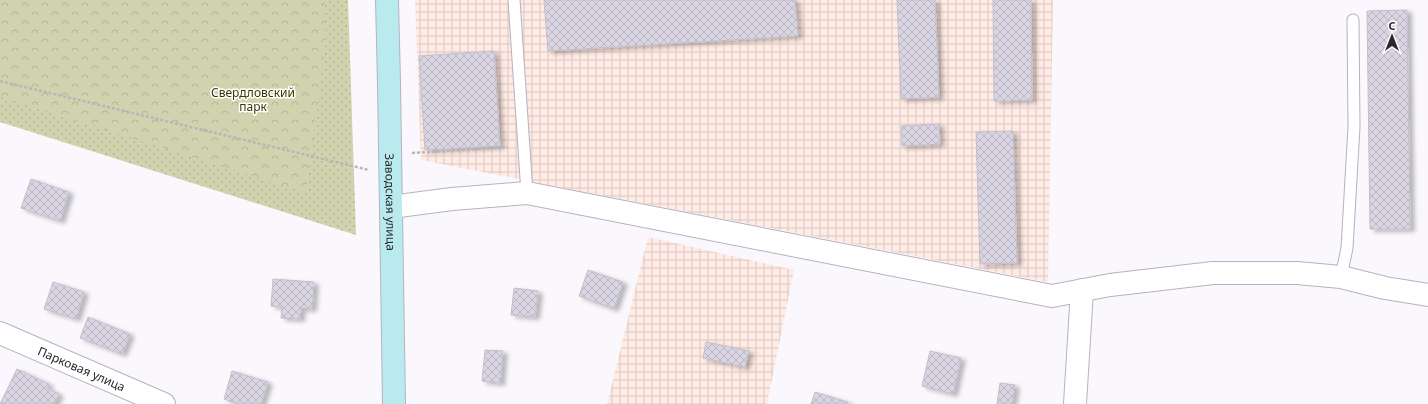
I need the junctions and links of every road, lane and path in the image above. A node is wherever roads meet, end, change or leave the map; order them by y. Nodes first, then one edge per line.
1 (387, 0) edge
2 (514, 0) edge
3 (1353, 20) dead end
4 (0, 81) edge
5 (524, 146) junction
6 (405, 154) dead end
7 (372, 171) dead end
8 (527, 193) junction
9 (391, 207) junction
10 (1341, 277) junction
11 (1082, 290) junction
12 (1428, 295) edge
13 (0, 333) edge
14 (164, 404) edge
15 (394, 404) edge
16 (1075, 404) edge

1 - 9 street, Заводская улица
2 - 5 lane
3 - 10 lane
4 - 7 path
5 - 6 path
5 - 8 lane
8 - 9 street
8 - 11 street
9 - 15 street, Заводская улица
10 - 11 street
10 - 12 street
11 - 16 street
13 - 14 street, Парковая улица

